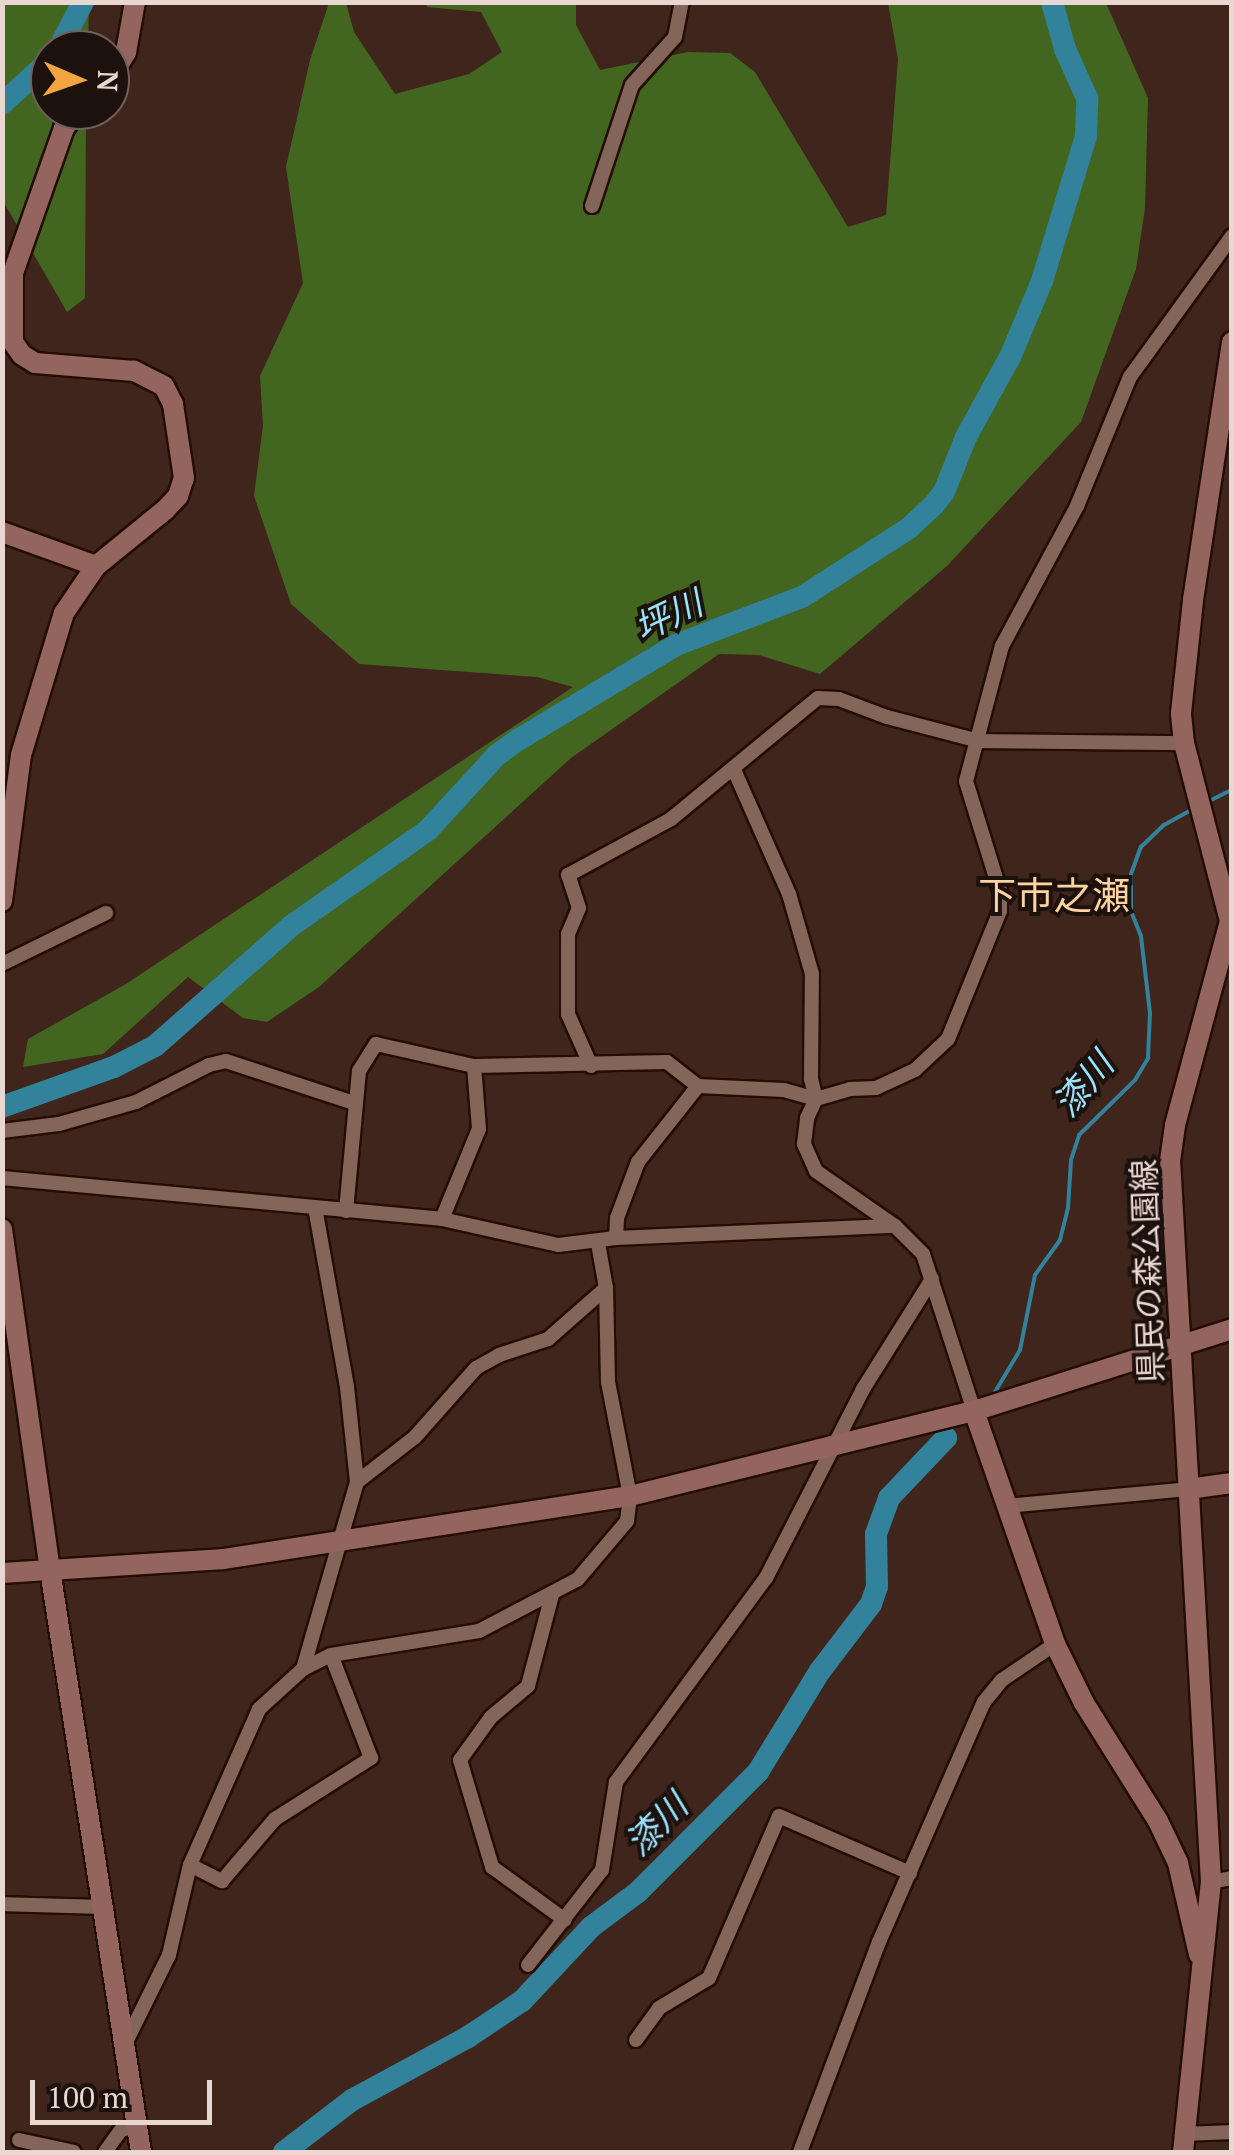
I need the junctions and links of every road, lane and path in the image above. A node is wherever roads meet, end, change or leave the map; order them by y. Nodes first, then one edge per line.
1 (135, 2) edge
2 (682, 2) edge
3 (130, 30) edge
4 (63, 130) edge
5 (592, 206) dead end
6 (1232, 236) edge
7 (1232, 342) edge
8 (2, 532) edge
9 (96, 566) junction
10 (978, 741) junction
11 (1187, 752) junction
12 (734, 770) junction
13 (2, 900) edge
14 (106, 913) dead end
15 (2, 964) edge
16 (474, 1066) junction
17 (591, 1066) junction
18 (698, 1086) junction
19 (816, 1099) junction
20 (354, 1104) junction
21 (2, 1131) edge
22 (2, 1178) edge
23 (315, 1208) junction
24 (346, 1211) junction
25 (442, 1219) junction
26 (895, 1226) junction
27 (2, 1228) edge
28 (616, 1238) junction
29 (598, 1242) junction
30 (932, 1280) junction
31 (606, 1288) junction
32 (1232, 1328) edge
33 (1178, 1348) junction
34 (974, 1411) junction
35 (831, 1449) junction
36 (357, 1482) junction
37 (1232, 1483) edge
38 (1188, 1489) junction
39 (630, 1496) junction
40 (1006, 1506) junction
41 (342, 1543) junction
42 (50, 1570) junction
43 (2, 1573) edge
44 (552, 1595) junction
45 (1055, 1644) junction
46 (330, 1655) junction
47 (303, 1669) junction
48 (190, 1865) junction
49 (910, 1873) junction
50 (1221, 1880) edge
51 (2, 1904) edge
52 (105, 1907) junction
53 (566, 1920) junction
54 (528, 1964) dead end
55 (1203, 1985) junction
56 (636, 2040) dead end
57 (126, 2042) junction
58 (137, 2126) junction
59 (1232, 2132) edge
60 (19, 2140) dead end
61 (1184, 2143) edge
62 (74, 2152) edge
63 (105, 2152) edge
64 (141, 2152) edge
65 (800, 2152) edge

1 - 3 street
2 - 5 street
4 - 9 street
6 - 10 street
7 - 11 street, 県民の森公園線
8 - 9 street
9 - 13 street
10 - 11 street
10 - 12 street
10 - 19 street
11 - 33 street, 県民の森公園線
12 - 17 street
12 - 19 street
14 - 15 street
16 - 17 street
16 - 20 street
16 - 25 street
17 - 18 street
18 - 19 street
18 - 28 street
19 - 26 street
20 - 21 street
20 - 24 street
22 - 23 street
23 - 24 street
23 - 36 street
24 - 25 street
25 - 29 street
26 - 28 street
26 - 30 street
27 - 42 street
28 - 29 street
29 - 31 street
30 - 34 street
30 - 35 street
31 - 36 street
31 - 39 street
32 - 33 street
33 - 34 street
33 - 38 street, 県民の森公園線
34 - 35 street
34 - 40 street
35 - 39 street
35 - 53 street
36 - 41 street
37 - 38 street
38 - 40 street
38 - 50 street, 県民の森公園線
39 - 41 street
39 - 44 street
40 - 45 street
41 - 42 street
41 - 47 street
42 - 43 street
42 - 52 street
44 - 46 street
44 - 53 street
45 - 49 street
45 - 55 street
46 - 47 street
46 - 48 street
47 - 48 street
48 - 57 street
49 - 56 street
49 - 65 street
50 - 55 street, 県民の森公園線
51 - 52 street
52 - 57 street
53 - 54 street
55 - 61 street, 県民の森公園線
57 - 58 street
58 - 63 street
58 - 64 street
59 - 61 street
60 - 62 street

